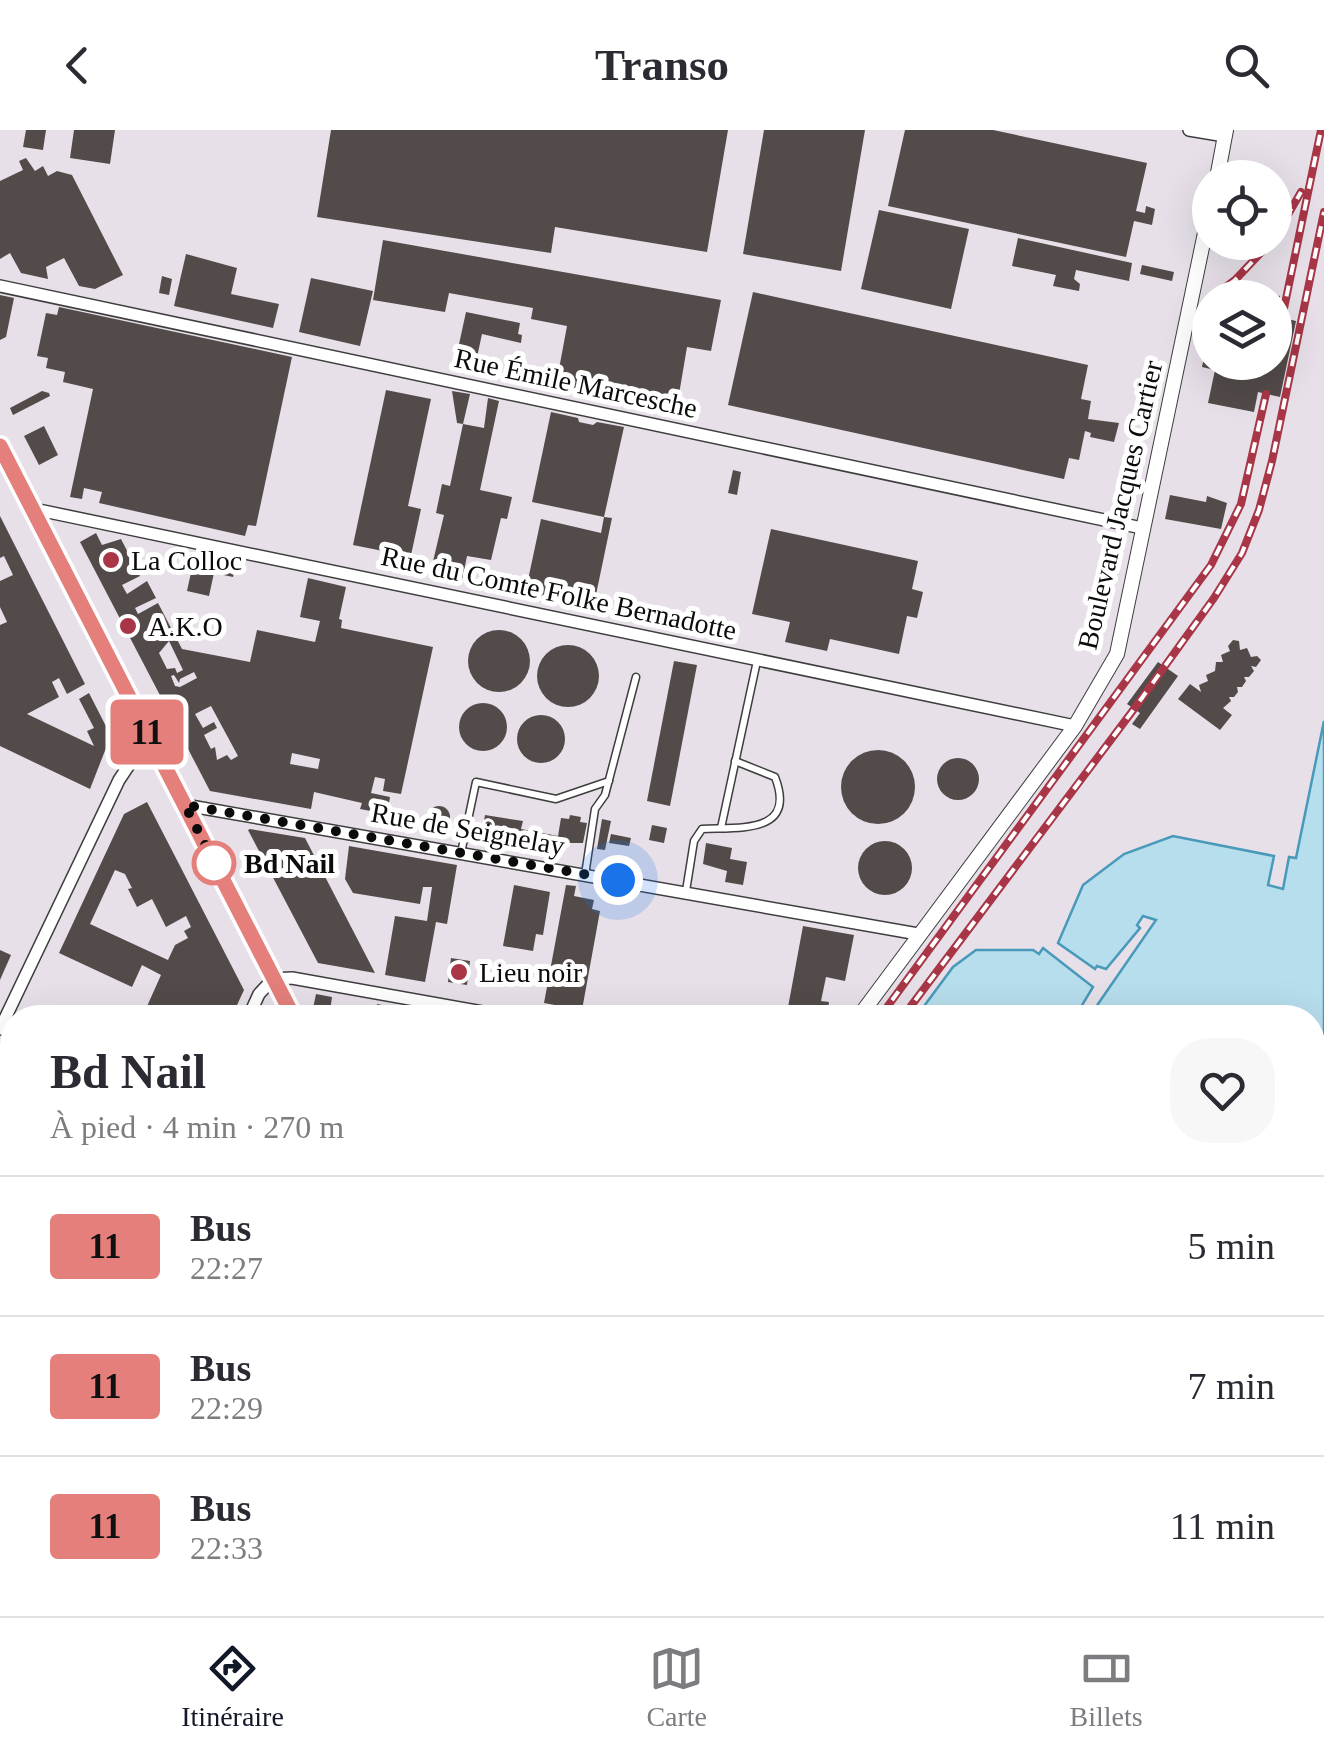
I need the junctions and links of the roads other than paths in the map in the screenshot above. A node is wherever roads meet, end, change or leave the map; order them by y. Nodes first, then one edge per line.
1 (1190, 130) edge
2 (1226, 133) edge
3 (1220, 160) edge
4 (1199, 260) edge
5 (0, 286) edge
6 (0, 446) edge
7 (34, 509) junction
8 (1142, 528) junction
9 (757, 660) junction
10 (636, 677) dead end
11 (1075, 726) junction
12 (149, 735) junction
13 (735, 761) junction
14 (609, 782) junction
15 (185, 805) junction
16 (721, 828) junction
17 (461, 853) junction
18 (585, 875) junction
19 (686, 892) junction
20 (918, 934) junction
21 (274, 979) junction
22 (11, 1005) edge
23 (253, 1005) edge
24 (287, 1005) edge
25 (443, 1005) edge
26 (867, 1005) edge

1 - 2 street
2 - 3 street
4 - 8 street, Boulevard Jacques Cartier
5 - 8 street, Rue Émile Marcesche
6 - 7 street
7 - 9 street, Rue du Comte Folke Bernadotte
7 - 12 street
8 - 11 street, Boulevard Jacques Cartier
9 - 11 street, Rue du Comte Folke Bernadotte
9 - 13 lane
10 - 14 lane
11 - 20 street, Boulevard Jacques Cartier
12 - 15 street
12 - 22 street
13 - 16 lane
13 - 16 lane
14 - 17 lane
14 - 18 lane
15 - 17 street, Rue de Seignelay
15 - 21 street
16 - 19 lane
17 - 18 street, Rue de Seignelay
18 - 19 street, Rue de Seignelay
19 - 20 street, Rue de Seignelay
20 - 26 street, Boulevard Jacques Cartier
21 - 23 street
21 - 24 street
21 - 25 street

